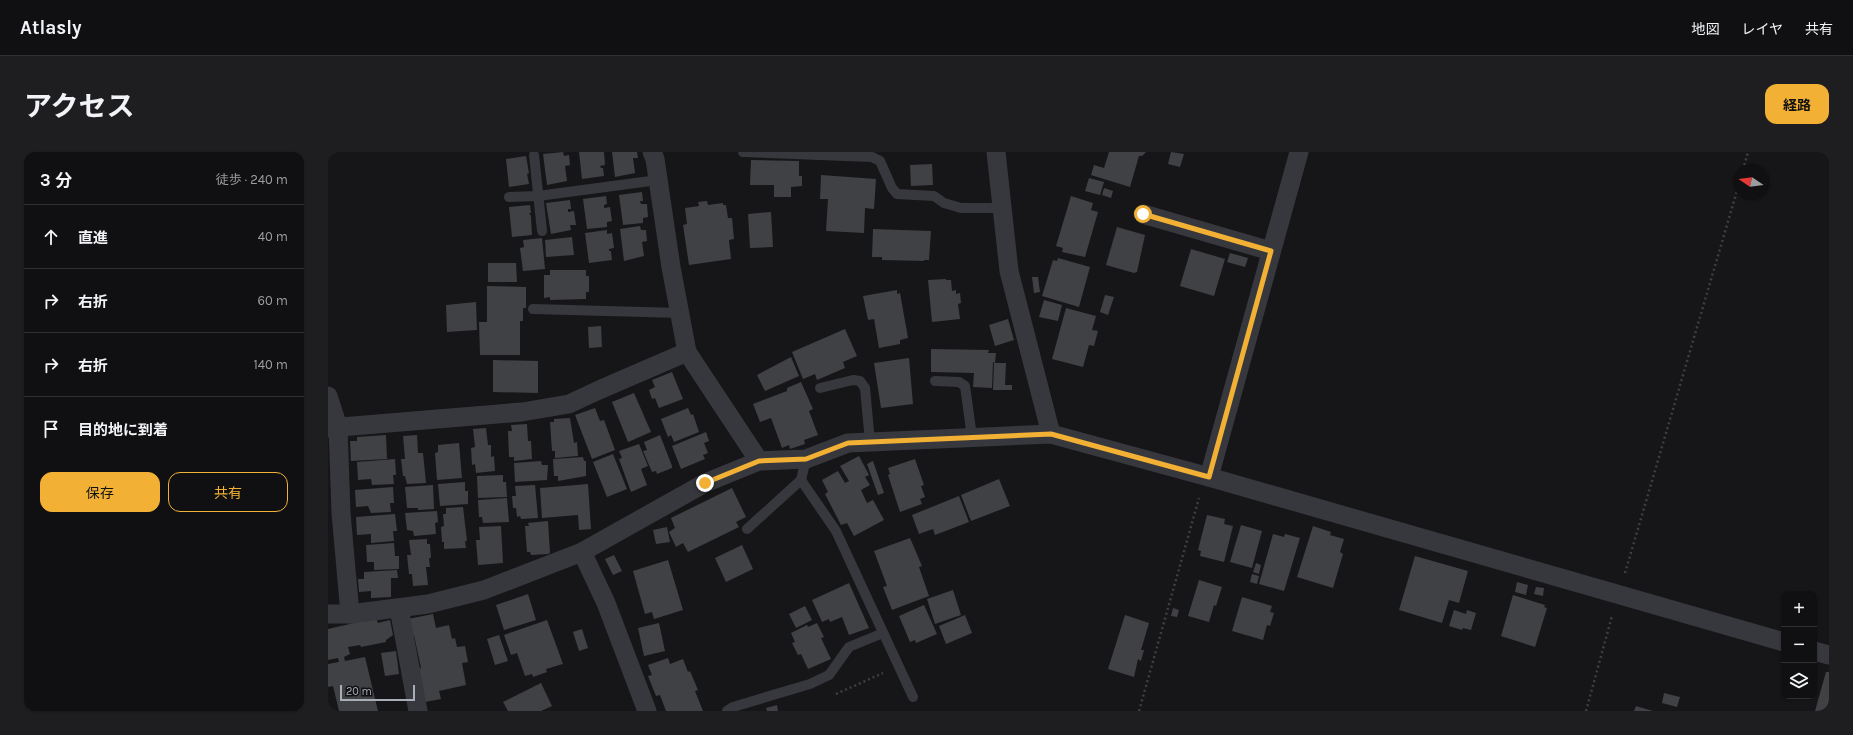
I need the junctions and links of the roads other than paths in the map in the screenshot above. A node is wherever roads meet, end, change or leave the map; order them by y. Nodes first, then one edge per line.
1 (652, 152) edge
2 (743, 152) edge
3 (996, 152) edge
4 (1299, 152) edge
5 (534, 155) dead end
6 (658, 180) junction
7 (538, 196) junction
8 (509, 197) dead end
9 (1002, 208) junction
10 (1143, 214) dead end
11 (542, 231) dead end
12 (1271, 251) junction
13 (533, 309) dead end
14 (680, 313) junction
15 (687, 352) junction
16 (935, 380) dead end
17 (820, 388) dead end
18 (328, 396) edge
19 (333, 428) edge
20 (1051, 434) junction
21 (972, 437) junction
22 (870, 442) junction
23 (806, 459) junction
24 (759, 461) junction
25 (1209, 477) junction
26 (801, 480) junction
27 (747, 529) dead end
28 (582, 552) junction
29 (399, 608) junction
30 (328, 614) edge
31 (350, 614) junction
32 (882, 632) junction
33 (1781, 641) edge
34 (1817, 652) edge
35 (1829, 655) edge
36 (913, 697) dead end
37 (418, 711) edge
38 (647, 711) edge
39 (727, 711) edge

1 - 6 street
2 - 9 lane
3 - 9 street
4 - 12 street
5 - 7 lane
6 - 7 lane
6 - 14 street
7 - 8 lane
7 - 11 lane
9 - 20 street
10 - 12 street
12 - 25 street
13 - 14 lane
14 - 15 street
15 - 19 street
15 - 24 street
16 - 21 lane
17 - 22 lane
18 - 19 street
19 - 31 street
20 - 21 street
20 - 25 street
21 - 22 street
22 - 23 street
23 - 24 street
23 - 26 lane
24 - 28 street
25 - 33 street
26 - 27 lane
26 - 32 lane
28 - 29 street
28 - 38 street
29 - 31 street
29 - 37 street
30 - 31 street
32 - 36 lane
32 - 39 lane
34 - 35 street

